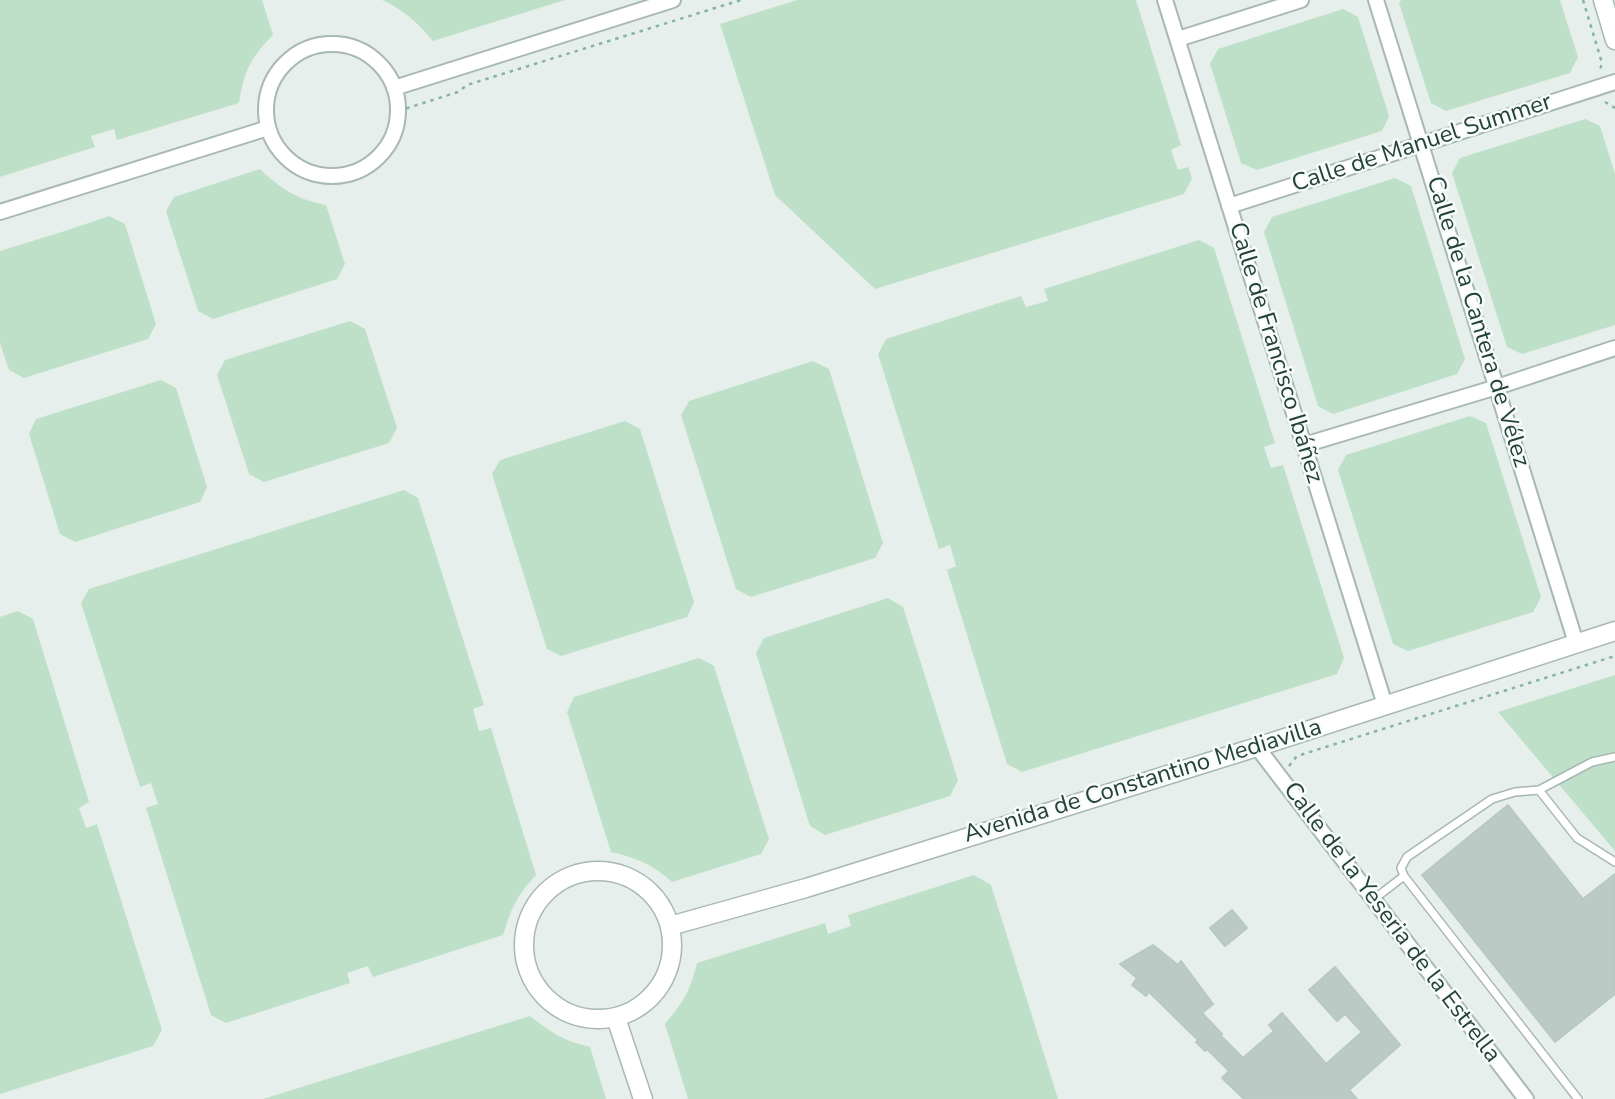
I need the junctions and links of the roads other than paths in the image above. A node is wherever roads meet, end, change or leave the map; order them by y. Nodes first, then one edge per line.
1 (673, 0) edge
2 (1165, 0) edge
3 (1301, 0) edge
4 (1376, 0) edge
5 (1603, 0) edge
6 (1178, 39) junction
7 (1615, 40) edge
8 (1615, 82) edge
9 (394, 88) junction
10 (268, 128) junction
11 (1422, 144) junction
12 (1229, 206) junction
13 (0, 212) edge
14 (1615, 348) edge
15 (1497, 387) junction
16 (1304, 445) junction
17 (1615, 631) edge
18 (1576, 643) junction
19 (1385, 705) junction
20 (1257, 747) junction
21 (1615, 757) edge
22 (1539, 790) junction
23 (1615, 862) edge
24 (1404, 876) junction
25 (1374, 898) junction
26 (670, 926) junction
27 (616, 1018) junction
28 (643, 1099) edge
29 (1526, 1099) edge
30 (1578, 1099) edge

1 - 9 street
2 - 6 street, Calle de Francisco Ibáñez
3 - 6 street
4 - 11 street, Calle de la Cantera de Vélez
5 - 7 street
6 - 12 street, Calle de Francisco Ibáñez
8 - 11 street, Calle de Manuel Summer
9 - 10 street
9 - 10 street
10 - 13 street
11 - 12 street, Calle de Manuel Summer
11 - 15 street, Calle de la Cantera de Vélez
12 - 16 street, Calle de Francisco Ibáñez
14 - 15 street
15 - 16 street
15 - 18 street, Calle de la Cantera de Vélez
16 - 19 street, Calle de Francisco Ibáñez
17 - 18 street, Avenida de Constantino Mediavilla
18 - 19 street, Avenida de Constantino Mediavilla
19 - 20 street, Avenida de Constantino Mediavilla
20 - 25 street, Calle de la Yeseria de la Estrella
20 - 26 street, Avenida de Constantino Mediavilla
21 - 22 lane
22 - 23 lane
22 - 24 lane
24 - 25 lane
24 - 30 lane
25 - 29 street, Calle de la Yeseria de la Estrella
26 - 27 street
26 - 27 street
27 - 28 street

